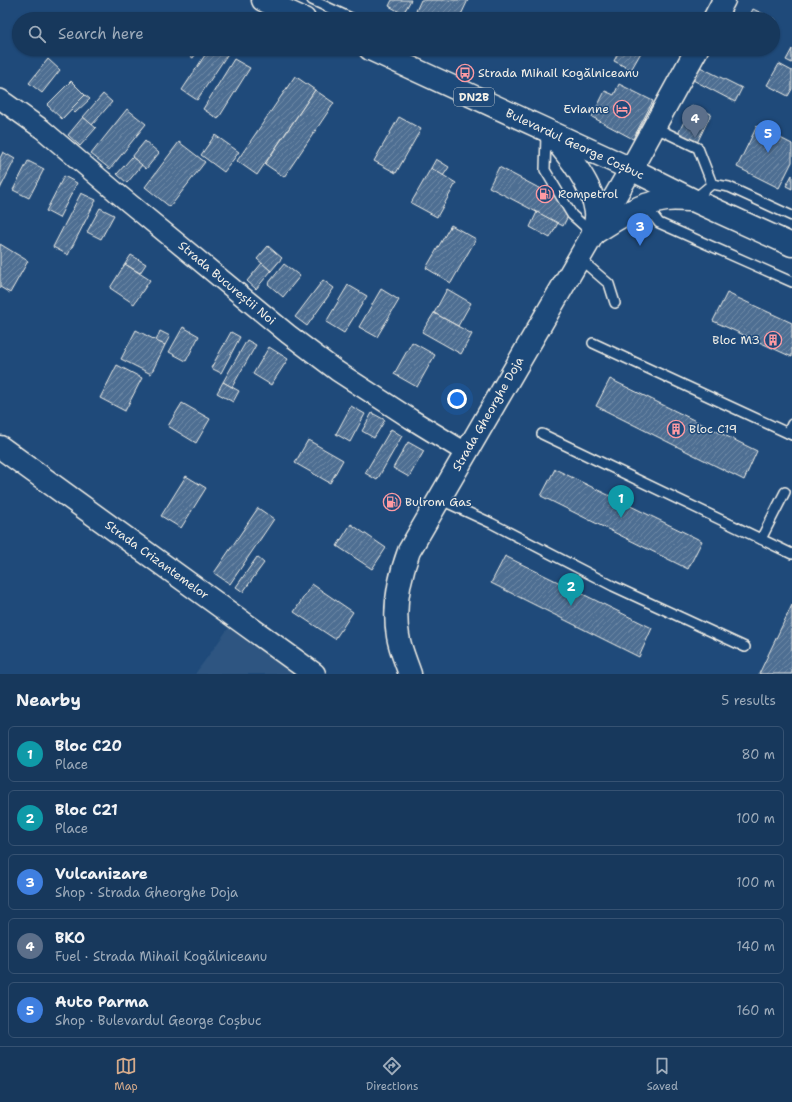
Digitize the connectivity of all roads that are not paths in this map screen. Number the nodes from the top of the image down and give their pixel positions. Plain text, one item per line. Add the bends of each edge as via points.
1 (263, 0) edge
2 (312, 0) edge
3 (724, 0) edge
4 (289, 12) edge
5 (338, 12) edge
6 (718, 12) edge
7 (398, 56) edge
8 (693, 56) edge
9 (0, 99) edge
10 (654, 127) junction
11 (546, 130) junction
12 (631, 168) junction
13 (712, 184) junction
14 (693, 200) junction
15 (645, 205) junction
16 (792, 216) edge
17 (593, 234) junction
18 (792, 245) edge
19 (579, 258) junction
20 (792, 282) edge
21 (615, 303) dead end
22 (594, 343) dead end
23 (792, 424) edge
24 (542, 434) dead end
25 (790, 434) edge
26 (0, 447) edge
27 (465, 452) junction
28 (784, 492) dead end
29 (439, 499) junction
30 (761, 539) junction
31 (792, 554) edge
32 (745, 647) dead end
33 (314, 674) edge
34 (410, 674) edge

1 - 4 main road
2 - 5 lane
3 - 6 main road
7 - 11 main road, Bulevardul George Coșbuc / DN2B
8 - 10 main road
9 - 27 street, Strada Bucureștii Noi via 42,129 288,334 337,371
10 - 12 main road
10 - 13 lane via 698,148
11 - 12 main road, Bulevardul George Coșbuc / DN2B
11 - 17 main road via 569,157 590,192 596,213
12 - 14 main road, Bulevardul George Coșbuc / DN2B
12 - 17 main road, Strada Gheorghe Doja
13 - 14 lane
13 - 16 lane via 729,187
14 - 15 main road via 666,200
14 - 18 main road, Bulevardul George Coșbuc / DN2B
15 - 17 main road via 625,213
15 - 20 lane via 659,223
17 - 19 main road, Strada Gheorghe Doja
19 - 21 lane via 609,284
19 - 27 main road, Strada Gheorghe Doja
22 - 25 lane
23 - 25 lane
24 - 30 lane
26 - 33 main road, Strada Crizantemelor
27 - 29 main road, Strada Gheorghe Doja
28 - 30 lane
29 - 32 lane via 614,586
29 - 34 main road, Strada Gheorghe Doja via 409,551 401,574 396,615 398,637
30 - 31 lane

